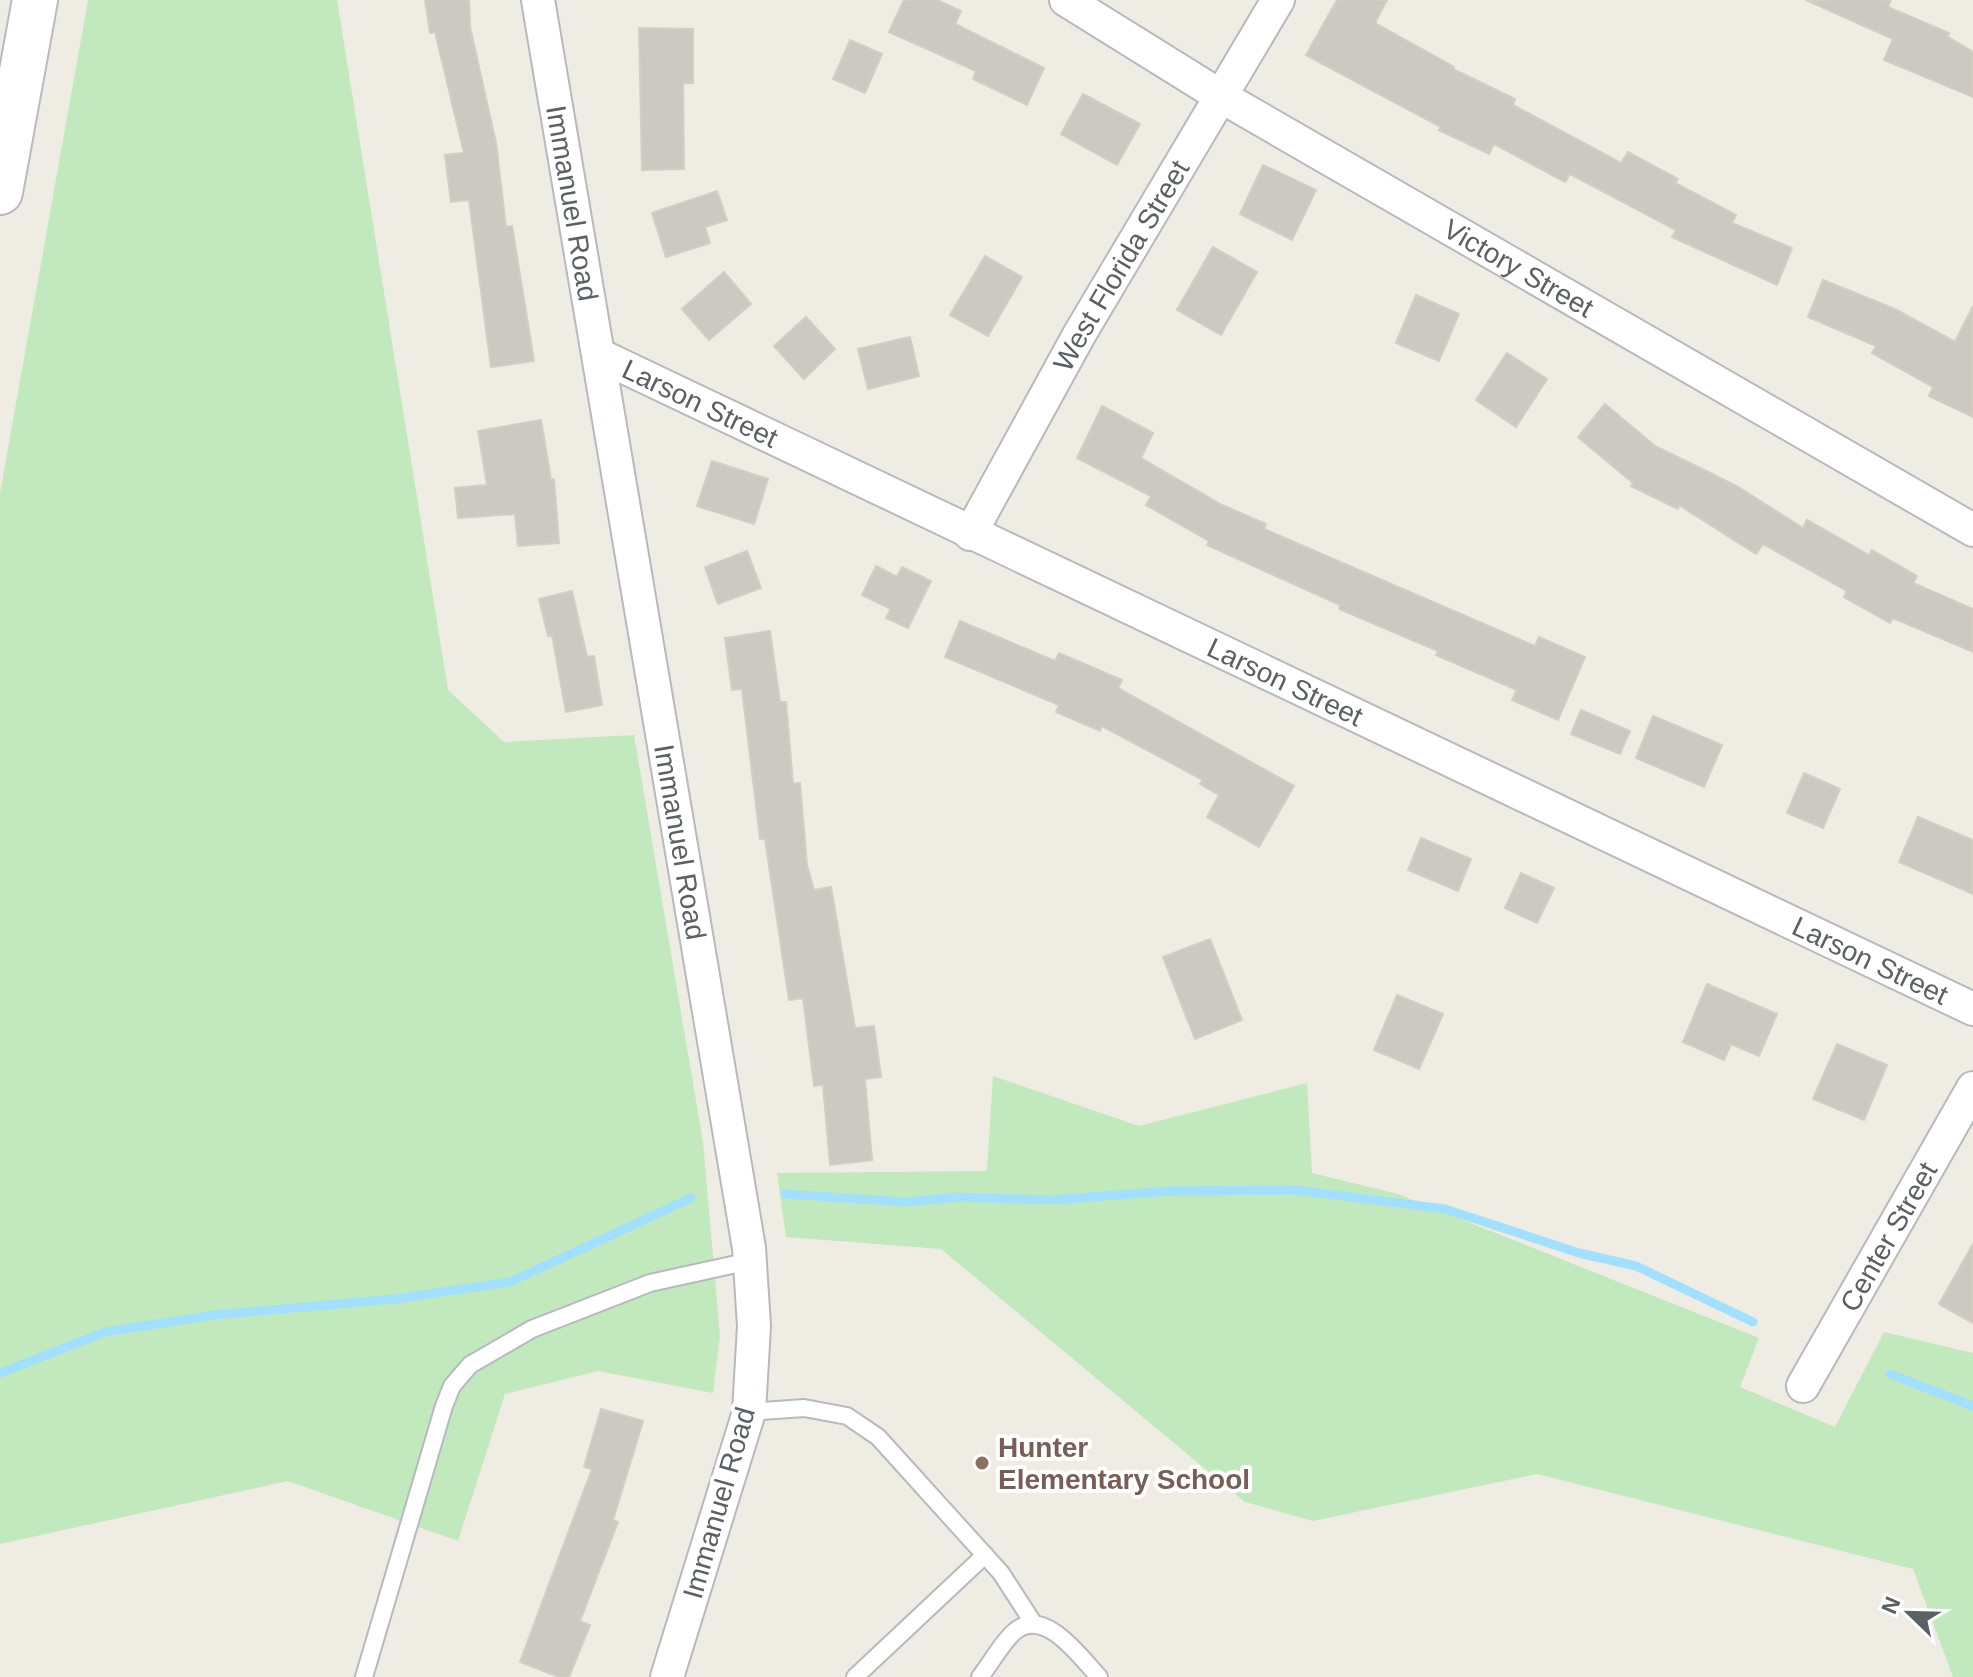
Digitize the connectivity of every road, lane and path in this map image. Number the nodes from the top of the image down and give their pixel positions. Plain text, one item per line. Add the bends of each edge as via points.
1 (35, 0) edge
2 (538, 0) edge
3 (1066, 0) edge
4 (1278, 0) edge
5 (1222, 97) junction
6 (0, 192) edge
7 (599, 355) junction
8 (1973, 530) edge
9 (970, 534) junction
10 (1973, 1009) edge
11 (1973, 1088) edge
12 (750, 1261) junction
13 (1803, 1386) dead end
14 (749, 1412) junction
15 (985, 1555) junction
16 (1034, 1624) junction
17 (364, 1677) edge
18 (667, 1677) edge
19 (855, 1677) edge
20 (980, 1677) edge
21 (1099, 1677) edge

1 - 6 main road
2 - 7 street, Immanuel Road
3 - 5 street, Victory Street
4 - 5 street, West Florida Street
5 - 8 street, Victory Street
5 - 9 street, West Florida Street via 1079,335
7 - 9 street, Larson Street
7 - 12 street, Immanuel Road
9 - 10 street, Larson Street
11 - 13 street, Center Street
12 - 14 street, Immanuel Road via 754,1326
12 - 17 lane via 650,1283 532,1329 470,1365 444,1406
14 - 15 lane via 804,1408 847,1416 878,1437
14 - 18 street, Immanuel Road
15 - 16 lane
15 - 19 lane
16 - 20 lane via 1016,1630
16 - 21 lane via 1055,1631

